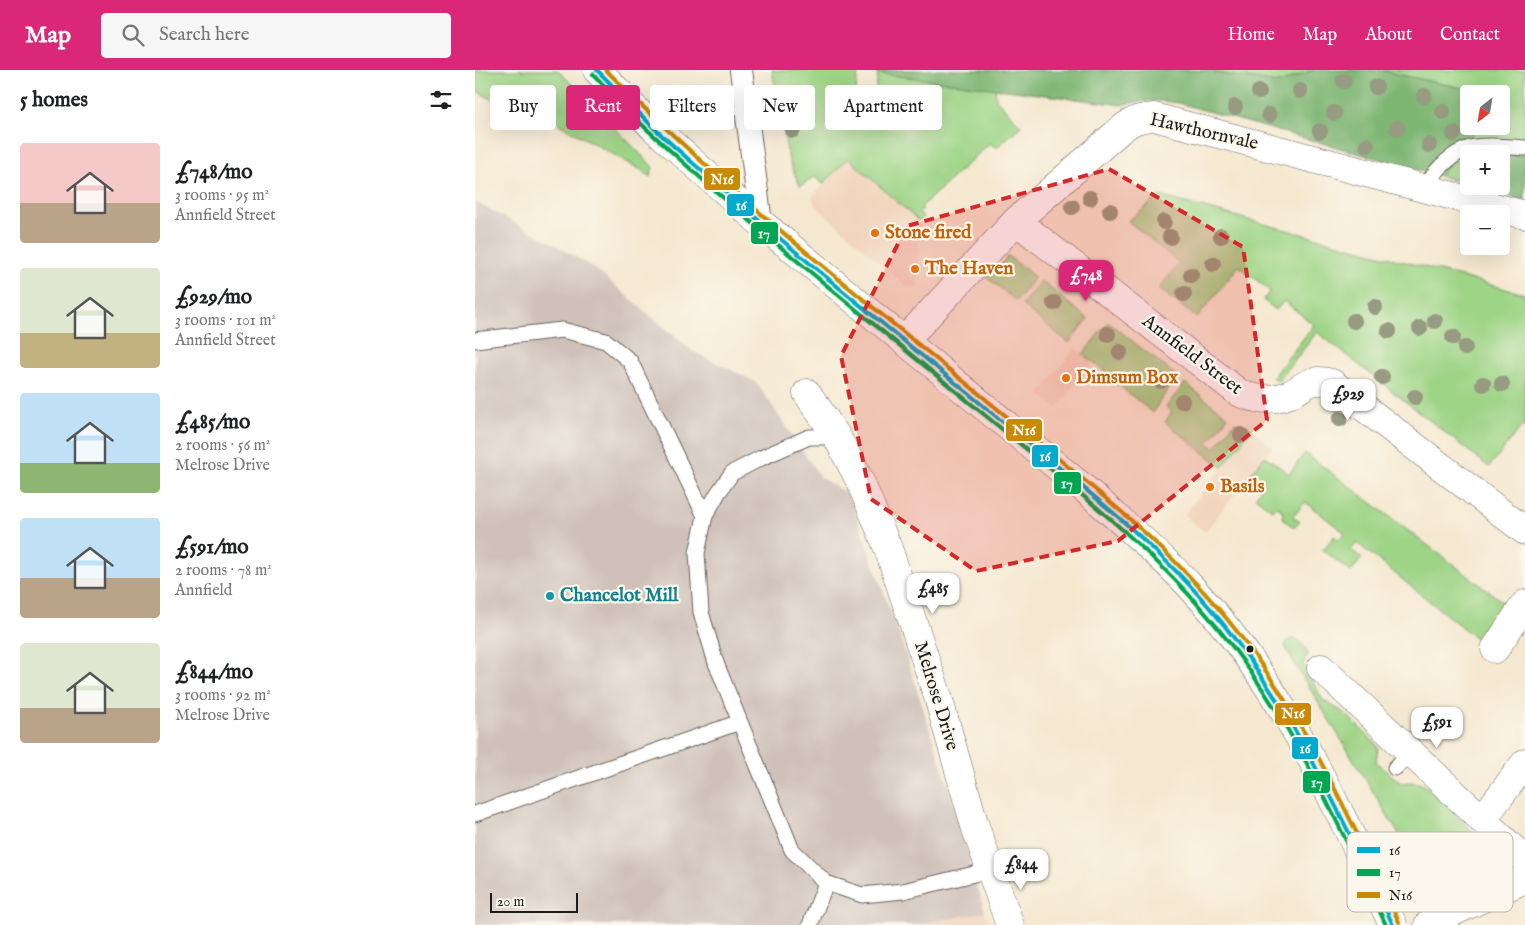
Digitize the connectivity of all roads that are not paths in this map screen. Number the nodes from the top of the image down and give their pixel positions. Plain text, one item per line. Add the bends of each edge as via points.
1 (597, 70) edge
2 (741, 70) edge
3 (1525, 148) edge
4 (1424, 188) junction
5 (1525, 215) edge
6 (1016, 221) junction
7 (761, 223) junction
8 (475, 340) edge
9 (904, 341) junction
10 (807, 393) dead end
11 (837, 437) junction
12 (705, 516) junction
13 (1525, 531) edge
14 (1525, 604) edge
15 (1495, 649) dead end
16 (1321, 668) dead end
17 (739, 722) junction
18 (1525, 763) edge
19 (475, 814) edge
20 (1482, 820) junction
21 (1348, 832) edge
22 (1495, 832) edge
23 (1513, 849) edge
24 (1525, 860) edge
25 (991, 870) junction
26 (1525, 879) edge
27 (826, 883) junction
28 (1513, 884) edge
29 (1387, 912) edge
30 (1453, 912) edge
31 (810, 925) edge
32 (1010, 925) edge
33 (1393, 925) edge
34 (1428, 925) edge

1 - 7 street via 653,127
2 - 7 street
3 - 4 lane via 1471,148 1436,170
4 - 5 street, Hawthornvale
4 - 6 street, Hawthornvale via 1154,117 1140,118 1130,122
6 - 9 street, Hawthornvale
6 - 13 street, Annfield Street via 1238,392 1258,399 1283,396 1317,380 1332,382
7 - 9 street
8 - 12 lane via 562,330 606,341 630,361
9 - 21 street via 1093,496 1191,587 1232,636 1295,728
10 - 11 street, Melrose Drive
11 - 12 lane via 809,437 733,473
11 - 25 street, Melrose Drive via 860,481 888,548
12 - 17 lane via 697,553 701,612
14 - 15 street
16 - 20 street via 1403,761
17 - 19 lane
17 - 27 lane via 791,850
18 - 20 street
20 - 22 street
23 - 24 street
25 - 27 lane via 903,891 862,895
25 - 32 street, Melrose Drive
26 - 28 street
27 - 31 lane
29 - 33 street
30 - 34 street

